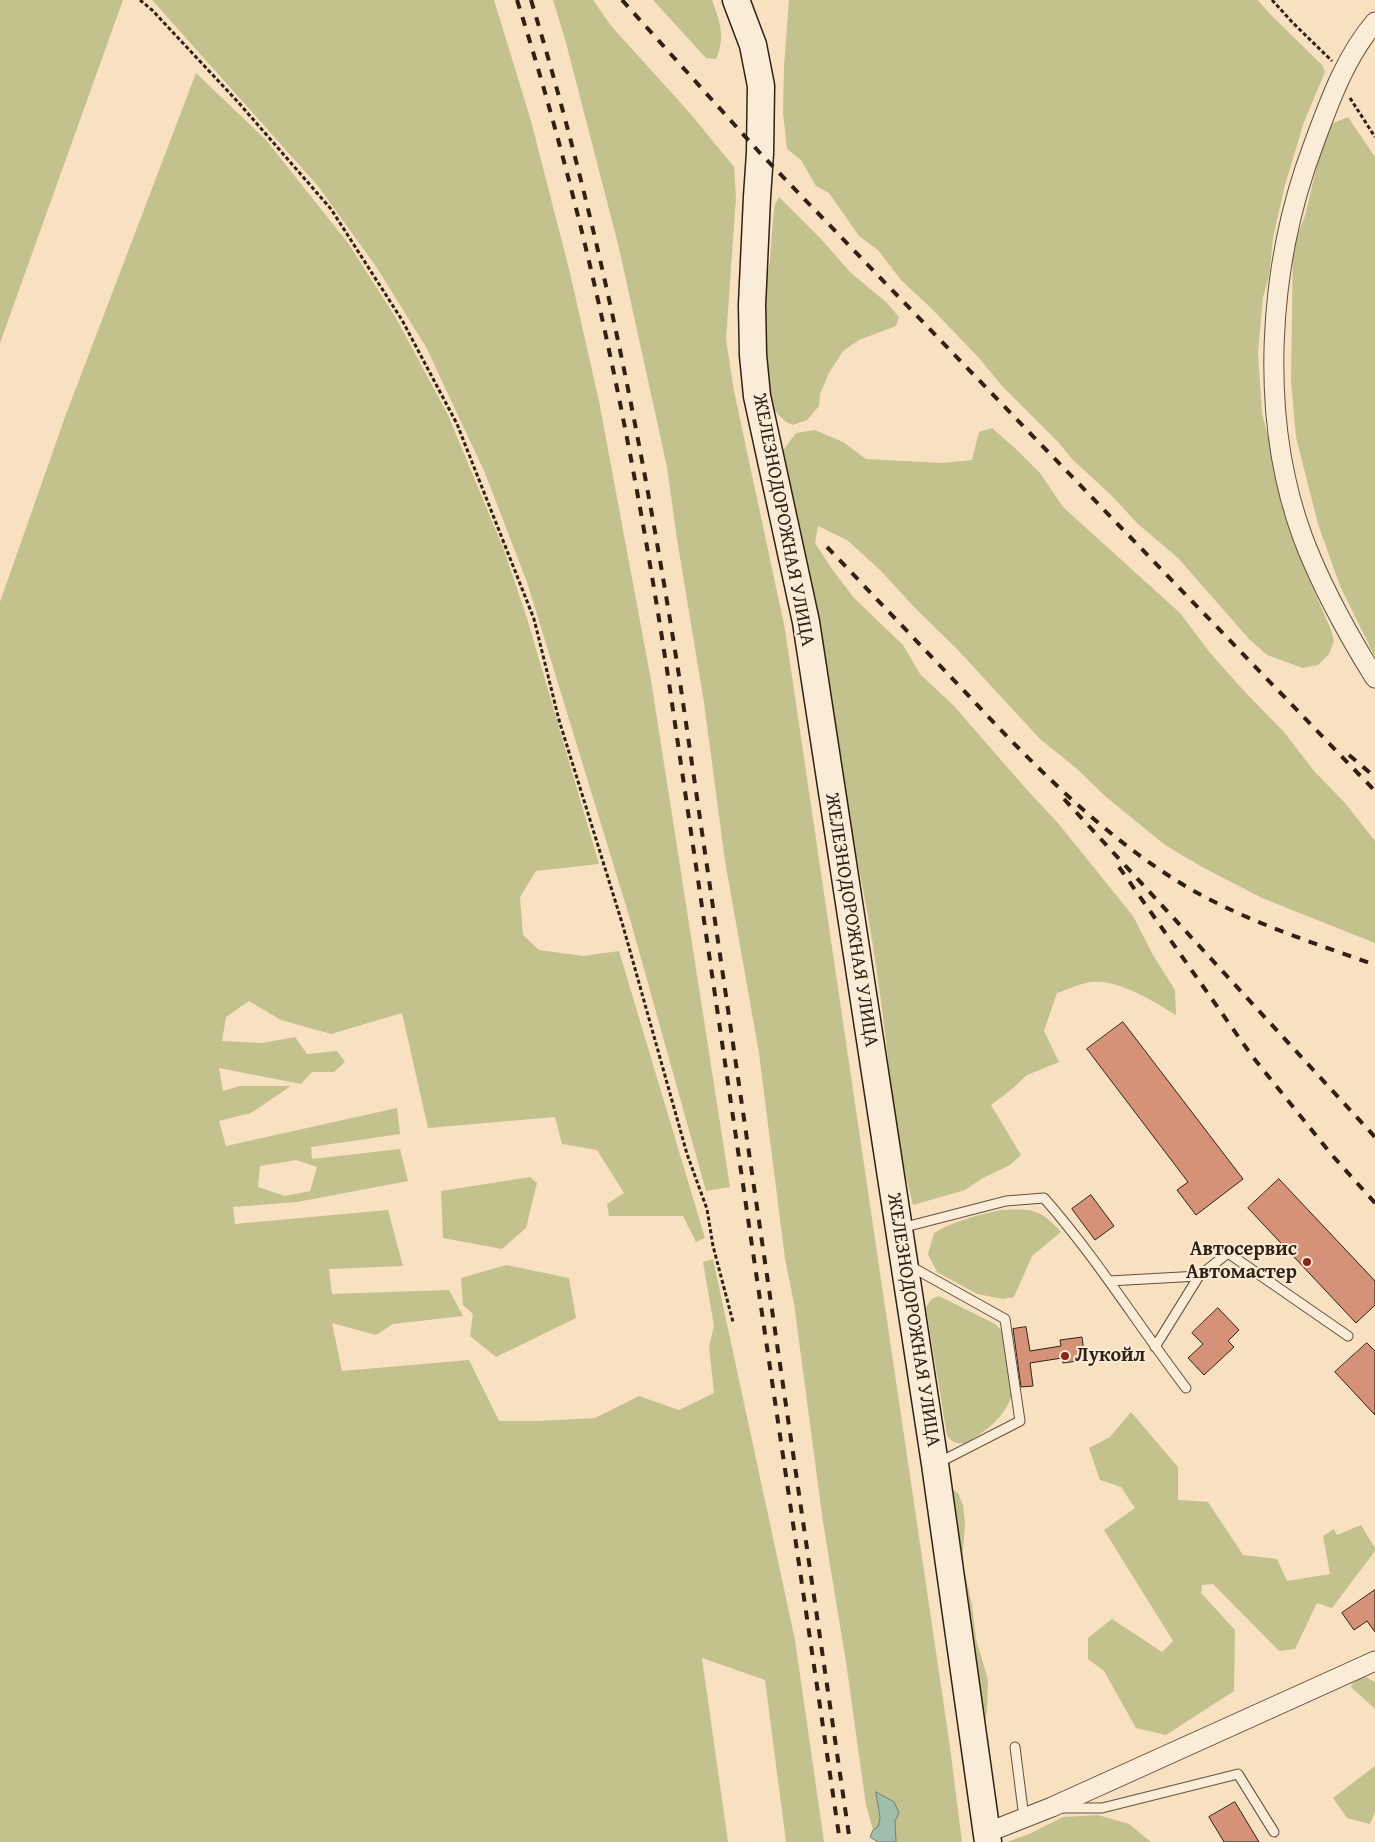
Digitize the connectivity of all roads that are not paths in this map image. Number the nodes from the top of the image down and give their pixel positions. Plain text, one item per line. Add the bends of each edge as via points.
1 (739, 2) edge
2 (1375, 22) edge
3 (1375, 678) edge
4 (898, 1228) junction
5 (904, 1263) junction
6 (1199, 1276) junction
7 (1109, 1280) junction
8 (1348, 1336) dead end
9 (1154, 1346) junction
10 (1186, 1388) dead end
11 (935, 1464) junction
12 (1375, 1661) edge
13 (1015, 1747) dead end
14 (1052, 1807) junction
15 (1024, 1818) junction
16 (1274, 1832) dead end
17 (987, 1837) edge

1 - 4 main road, ЖЕЛЕЗНОДОРОЖНАЯ УЛИЦА via 753,45 762,102 752,305 757,396 806,622
2 - 3 street via 1354,51 1340,80 1306,164 1293,210 1282,259 1274,347 1274,389 1281,452 1302,535 1333,608
4 - 5 main road, ЖЕЛЕЗНОДОРОЖНАЯ УЛИЦА
4 - 7 lane via 1006,1201 1044,1198
5 - 11 main road, ЖЕЛЕЗНОДОРОЖНАЯ УЛИЦА
5 - 11 lane via 1005,1319 1020,1421
6 - 7 lane
6 - 8 lane via 1228,1253
6 - 9 lane
7 - 9 lane
9 - 10 lane
11 - 17 main road, ЖЕЛЕЗНОДОРОЖНАЯ УЛИЦА
12 - 14 street
13 - 15 lane
14 - 15 street
14 - 16 lane via 1102,1808 1238,1774
15 - 17 street

